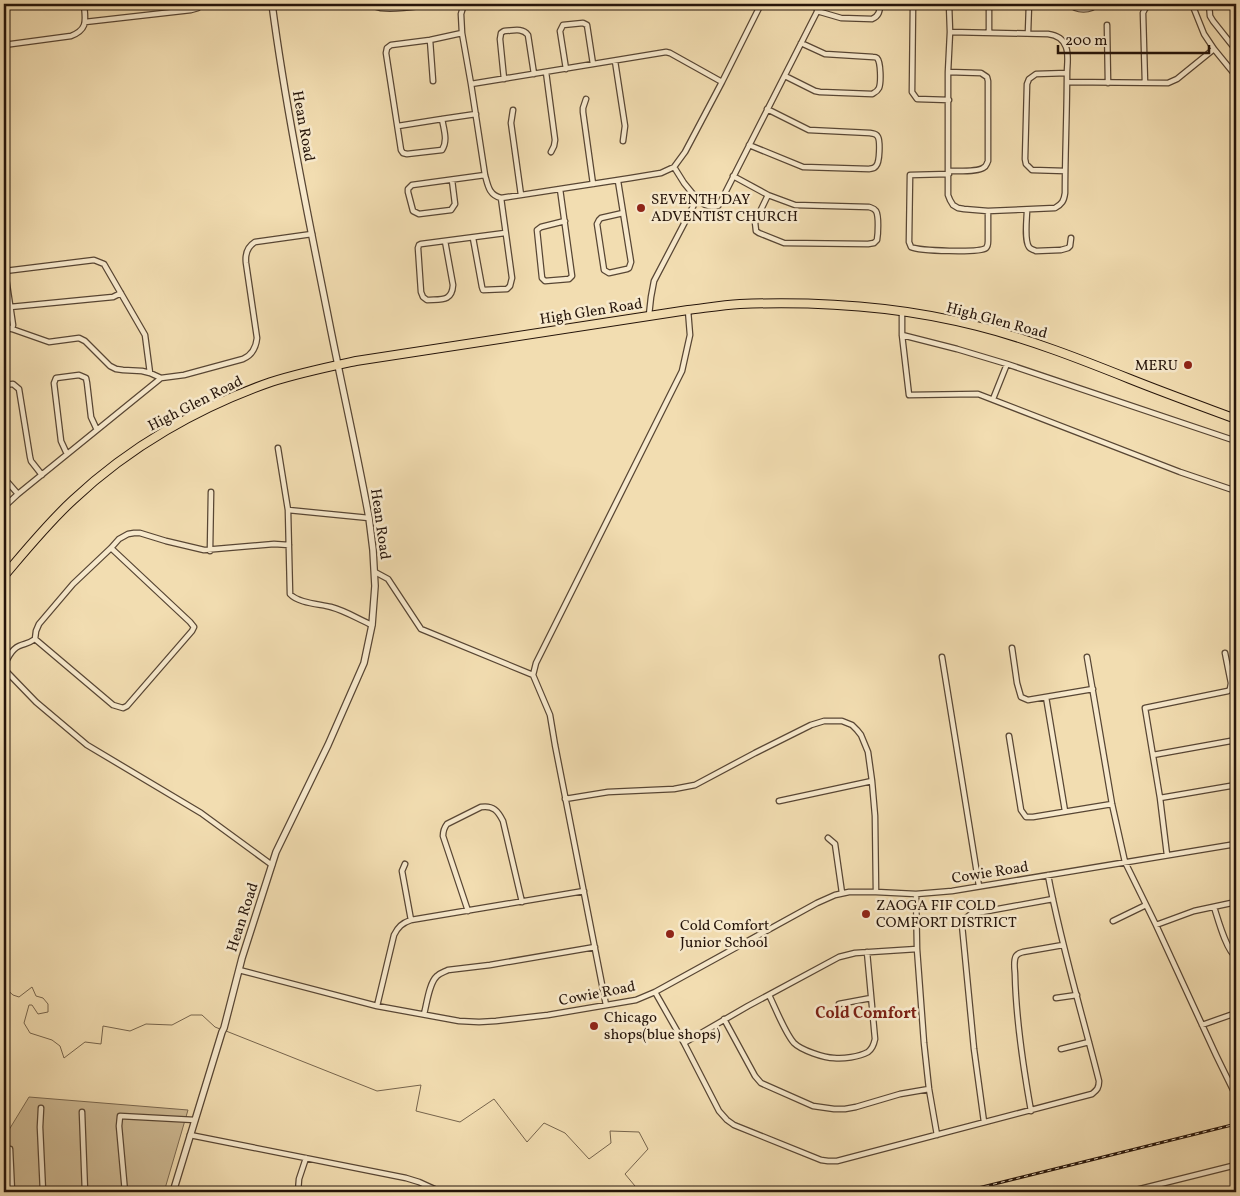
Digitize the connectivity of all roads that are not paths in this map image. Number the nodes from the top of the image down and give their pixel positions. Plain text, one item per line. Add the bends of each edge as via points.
1 (84, 4) edge
2 (199, 4) edge
3 (272, 4) edge
4 (370, 4) edge
5 (425, 4) edge
6 (464, 4) edge
7 (761, 4) edge
8 (821, 4) edge
9 (880, 4) edge
10 (912, 4) edge
11 (949, 4) edge
12 (989, 4) edge
13 (1028, 4) edge
14 (1070, 4) edge
15 (1097, 4) edge
16 (1154, 4) edge
17 (1192, 4) edge
18 (1209, 4) edge
19 (395, 6) edge
20 (817, 11) junction
21 (85, 22) junction
22 (1107, 25) dead end
23 (950, 32) junction
24 (462, 33) junction
25 (989, 33) junction
26 (1028, 33) junction
27 (430, 40) junction
28 (801, 43) junction
29 (4, 45) edge
30 (1214, 49) junction
31 (1236, 50) edge
32 (615, 61) junction
33 (593, 64) junction
34 (566, 69) junction
35 (546, 72) junction
36 (948, 72) junction
37 (1067, 73) junction
38 (534, 74) junction
39 (785, 76) junction
40 (1236, 76) edge
41 (504, 79) junction
42 (434, 81) dead end
43 (722, 82) junction
44 (1067, 82) junction
45 (1108, 83) junction
46 (471, 84) junction
47 (1144, 84) junction
48 (586, 100) dead end
49 (949, 100) junction
50 (767, 109) junction
51 (513, 110) dead end
52 (476, 114) junction
53 (442, 119) junction
54 (398, 126) junction
55 (623, 141) dead end
56 (749, 145) junction
57 (551, 152) dead end
58 (674, 167) junction
59 (1065, 171) junction
60 (949, 172) junction
61 (485, 175) junction
62 (733, 176) junction
63 (452, 180) junction
64 (618, 181) junction
65 (594, 184) junction
66 (560, 189) junction
67 (521, 195) junction
68 (768, 195) junction
69 (502, 198) junction
70 (697, 199) junction
71 (1027, 210) junction
72 (988, 211) junction
73 (623, 213) junction
74 (565, 221) junction
75 (506, 233) junction
76 (312, 234) junction
77 (473, 238) junction
78 (1071, 238) dead end
79 (445, 241) junction
80 (121, 293) junction
81 (10, 307) junction
82 (688, 310) junction
83 (902, 311) junction
84 (650, 315) junction
85 (4, 328) edge
86 (12, 329) junction
87 (902, 335) junction
88 (1007, 364) junction
89 (338, 365) junction
90 (150, 373) junction
91 (161, 378) junction
92 (4, 384) edge
93 (993, 399) junction
94 (1236, 419) edge
95 (97, 430) junction
96 (1236, 441) edge
97 (278, 448) dead end
98 (67, 454) junction
99 (42, 475) junction
100 (4, 478) edge
101 (1236, 491) edge
102 (211, 492) dead end
103 (18, 494) junction
104 (4, 507) edge
105 (288, 510) junction
106 (369, 518) junction
107 (289, 545) junction
108 (111, 548) junction
109 (210, 550) junction
110 (375, 572) junction
111 (4, 576) edge
112 (372, 624) junction
113 (35, 639) junction
114 (1012, 648) dead end
115 (1225, 653) dead end
116 (942, 657) dead end
117 (1088, 657) dead end
118 (4, 667) edge
119 (533, 675) junction
120 (1093, 689) junction
121 (1046, 697) junction
122 (1009, 736) dead end
123 (1236, 740) edge
124 (1153, 754) junction
125 (872, 781) junction
126 (1236, 785) edge
127 (566, 798) junction
128 (1160, 798) junction
129 (779, 802) dead end
130 (1112, 804) junction
131 (1064, 812) junction
132 (828, 838) dead end
133 (1236, 844) edge
134 (1167, 855) junction
135 (1125, 862) junction
136 (405, 864) dead end
137 (272, 865) junction
138 (1048, 875) junction
139 (980, 886) junction
140 (584, 891) junction
141 (876, 892) junction
142 (842, 893) junction
143 (916, 894) junction
144 (1052, 899) junction
145 (522, 902) junction
146 (1236, 902) edge
147 (1146, 905) junction
148 (1214, 907) junction
149 (468, 911) junction
150 (411, 920) junction
151 (1113, 921) dead end
152 (1156, 925) junction
153 (1063, 945) junction
154 (595, 946) junction
155 (917, 949) junction
156 (867, 952) junction
157 (1236, 957) edge
158 (239, 970) junction
159 (655, 992) junction
160 (769, 995) junction
161 (1077, 995) junction
162 (871, 998) junction
163 (1056, 998) dead end
164 (840, 1004) dead end
165 (606, 1005) junction
166 (377, 1006) junction
167 (1236, 1013) edge
168 (424, 1014) junction
169 (724, 1020) junction
170 (1202, 1025) junction
171 (1089, 1042) junction
172 (684, 1043) junction
173 (1061, 1049) dead end
174 (929, 1089) junction
175 (1236, 1096) edge
176 (41, 1108) dead end
177 (1030, 1111) junction
178 (82, 1112) dead end
179 (195, 1120) junction
180 (984, 1122) junction
181 (190, 1135) junction
182 (937, 1135) junction
183 (10, 1149) dead end
184 (306, 1158) junction
185 (1236, 1165) edge
186 (1150, 1190) edge
187 (12, 1192) edge
188 (43, 1192) edge
189 (85, 1192) edge
190 (125, 1192) edge
191 (173, 1192) edge
192 (298, 1192) edge
193 (441, 1192) edge
194 (1128, 1192) edge

1 - 21 street
2 - 21 street via 198,8 190,10
3 - 76 street, Hean Road
4 - 19 street via 378,8
5 - 19 street via 418,7
6 - 24 street
7 - 43 street
8 - 20 street
9 - 20 street via 879,14 872,19 840,18
10 - 49 street via 912,92 917,99
11 - 23 street
12 - 25 street
13 - 26 street
14 - 15 street via 1075,8 1089,8
16 - 47 street via 1148,5 1143,13
17 - 30 street
18 - 31 street via 1210,16
20 - 28 street
21 - 29 street via 81,31 71,36
22 - 45 street
23 - 25 street
23 - 36 street
24 - 27 street
24 - 46 street
25 - 26 street
26 - 37 street via 1056,35 1062,41 1066,47
27 - 42 street
27 - 54 street via 392,45 386,50
28 - 39 street
28 - 39 street via 825,54 873,56 879,62 879,89 872,94 820,92
30 - 40 street
30 - 47 street via 1173,82
32 - 33 street
32 - 43 street via 666,52
32 - 55 street via 625,126
33 - 34 street
33 - 34 street via 587,25 563,26 560,31
34 - 35 street
35 - 38 street
35 - 57 street via 555,140
36 - 49 street
36 - 60 street via 981,73 988,81 986,166 977,170
37 - 44 street
37 - 59 street via 1036,74 1029,79 1025,159 1032,170
38 - 41 street
38 - 41 street via 527,32 504,31 500,39
39 - 50 street
41 - 46 street
43 - 58 street
44 - 45 street
44 - 59 street
45 - 47 street
46 - 52 street
48 - 65 street via 583,112
49 - 60 street
50 - 56 street
50 - 56 street via 810,130 874,134 879,142 877,166 869,169 809,168
51 - 67 street via 511,123
52 - 53 street
52 - 61 street
53 - 54 street
53 - 54 street via 446,140 444,148 439,151 403,152
56 - 62 street
58 - 64 street via 661,173
58 - 70 street
59 - 71 street via 1064,200 1060,205
60 - 72 street via 948,195 953,204 958,208
60 - 72 street via 910,175 911,247 939,251 984,249 988,241
61 - 63 street
61 - 69 street via 491,193
62 - 68 street
62 - 70 street via 718,206 709,206
63 - 63 street via 412,185 408,192 413,211 418,214 451,210 455,204
64 - 65 street
64 - 73 street
65 - 66 street
66 - 67 street
66 - 74 street
67 - 69 street
68 - 68 street via 795,205 873,208 878,217 877,240 868,244 790,244 759,233 755,222
69 - 75 street
70 - 84 street via 654,282
71 - 72 street
71 - 78 street via 1027,243 1032,250 1065,250 1070,246
73 - 73 street via 631,262 627,270 609,273 604,270 597,224 601,218
74 - 74 street via 572,276 545,282 537,230
75 - 77 street
75 - 77 street via 512,278 507,288 484,290
76 - 89 street, Hean Road
76 - 91 street via 255,242 248,248 246,259 257,338 248,356 184,375
77 - 79 street
79 - 79 street via 418,246 421,292 427,300 448,298 453,292
80 - 81 street
80 - 81 street via 104,264 94,260 5,271
80 - 90 street via 145,335
81 - 86 street
82 - 83 main road, High Glen Road via 739,304 797,303
82 - 84 main road, High Glen Road
82 - 119 street via 690,335 682,371 536,663
83 - 87 street
83 - 94 main road, High Glen Road via 954,320 1029,341
84 - 89 main road, High Glen Road
85 - 86 street
86 - 90 street via 49,342 79,338 110,366
87 - 88 street
87 - 93 street via 909,395 978,394
88 - 93 street
88 - 96 street
89 - 106 street, Hean Road
89 - 111 main road, High Glen Road via 271,382 162,433 109,469 72,500
90 - 91 street
91 - 95 street
92 - 99 street via 13,384 18,389 31,461
93 - 101 street
95 - 98 street
95 - 98 street via 86,378 79,375 56,378 61,441
97 - 105 street
98 - 99 street
99 - 103 street
100 - 103 street
102 - 109 street
103 - 104 street
105 - 106 street
105 - 107 street
106 - 110 street, Hean Road
107 - 109 street
107 - 112 street via 290,594 294,599 331,607
108 - 109 street via 128,534 140,533
108 - 113 street via 73,584 39,624
108 - 113 street via 190,622 194,627 192,631 123,708
110 - 112 street, Hean Road
110 - 119 street via 388,578 421,629
112 - 137 street, Hean Road via 357,679
113 - 118 street via 18,646
114 - 121 street via 1021,697 1028,700
115 - 124 street via 1231,683 1228,691 1145,708
116 - 139 street
117 - 120 street
118 - 137 street via 36,702 87,745 201,813
119 - 127 street via 550,715
120 - 121 street
120 - 130 street
121 - 131 street
122 - 131 street via 1021,810 1026,817
123 - 124 street
124 - 128 street
125 - 127 street via 868,752 861,735 852,725 842,721 824,721 695,785
125 - 129 street
125 - 141 street via 876,816
126 - 128 street
127 - 140 street
128 - 134 street
130 - 131 street
130 - 135 street
132 - 142 street via 835,844
133 - 134 street, Cowie Road
134 - 135 street, Cowie Road
135 - 138 street, Cowie Road
135 - 147 street
136 - 150 street via 402,871
137 - 158 street, Hean Road
138 - 139 street, Cowie Road
138 - 144 street
139 - 143 street, Cowie Road
140 - 145 street
140 - 154 street
141 - 142 street, Cowie Road
141 - 143 street, Cowie Road
142 - 159 street, Cowie Road via 817,903
143 - 155 street
144 - 153 street
144 - 180 street via 976,913 963,920
145 - 149 street
145 - 149 street via 503,821 498,811 487,806 447,824 443,832
146 - 148 street
147 - 151 street
147 - 152 street
148 - 152 street via 1182,914
148 - 157 street via 1230,951
149 - 150 street
150 - 166 street via 402,923 394,935
152 - 170 street
153 - 161 street
153 - 177 street via 1023,952 1015,959 1016,995
154 - 165 street
154 - 168 street via 448,970 436,976 431,984
155 - 156 street
155 - 174 street
156 - 160 street via 839,957
156 - 162 street
158 - 166 street, Cowie Road
158 - 179 street, Hean Road
159 - 165 street, Cowie Road via 636,1000
159 - 172 street
160 - 162 street via 794,1042 832,1058 869,1052 874,1045
160 - 169 street
161 - 163 street
161 - 171 street
162 - 164 street
165 - 168 street, Cowie Road via 478,1022
166 - 168 street, Cowie Road
167 - 170 street
169 - 172 street
169 - 174 street via 761,1082 813,1106 845,1109
170 - 175 street
171 - 173 street
171 - 177 street via 1099,1081 1097,1091
172 - 182 street via 726,1120 821,1160 837,1160
174 - 182 street
176 - 188 street
177 - 180 street
178 - 189 street
179 - 181 street, Hean Road
179 - 190 street via 120,1116
180 - 182 street
181 - 184 street
181 - 191 street, Hean Road
183 - 187 street
184 - 192 street
184 - 193 street via 406,1178
185 - 186 street
186 - 194 street

